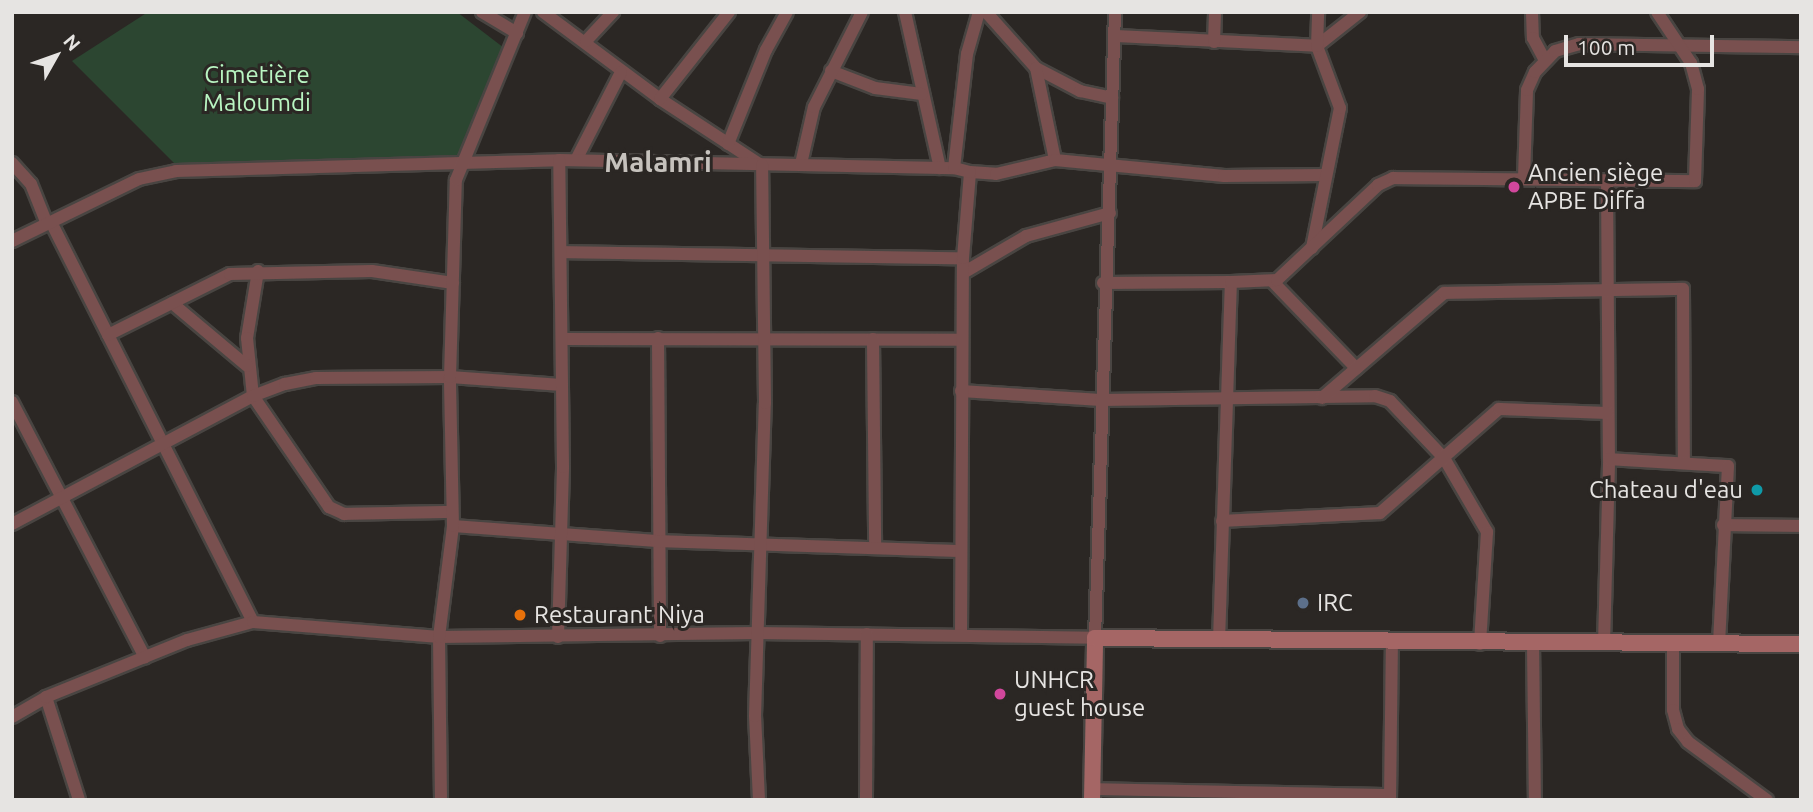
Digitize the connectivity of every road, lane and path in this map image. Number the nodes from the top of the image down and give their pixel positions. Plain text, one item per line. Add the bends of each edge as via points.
1 (482, 12) edge
2 (525, 12) edge
3 (543, 12) edge
4 (613, 12) edge
5 (729, 12) edge
6 (788, 12) edge
7 (862, 12) edge
8 (905, 12) edge
9 (979, 12) edge
10 (986, 12) edge
11 (1115, 12) edge
12 (1215, 12) edge
13 (1318, 12) edge
14 (1360, 12) edge
15 (1532, 12) edge
16 (1657, 12) edge
17 (495, 16) edge
18 (517, 33) junction
19 (1116, 36) junction
20 (586, 41) junction
21 (1214, 42) junction
22 (1680, 45) junction
23 (1317, 46) junction
24 (1801, 47) edge
25 (1544, 59) junction
26 (1036, 68) junction
27 (831, 71) junction
28 (621, 72) junction
29 (922, 94) junction
30 (1112, 98) junction
31 (660, 99) junction
32 (728, 144) junction
33 (559, 160) junction
34 (576, 160) junction
35 (1055, 160) junction
36 (12, 163) edge
37 (801, 164) junction
38 (1112, 164) junction
39 (761, 165) junction
40 (460, 166) junction
41 (940, 168) junction
42 (954, 169) junction
43 (970, 172) junction
44 (1325, 175) junction
45 (1524, 177) junction
46 (1607, 182) junction
47 (1110, 213) junction
48 (49, 223) junction
49 (12, 241) edge
50 (1312, 248) junction
51 (561, 252) junction
52 (763, 258) junction
53 (963, 258) junction
54 (258, 271) junction
55 (962, 273) junction
56 (1231, 282) junction
57 (1273, 282) junction
58 (453, 283) junction
59 (1103, 283) junction
60 (1607, 288) junction
61 (172, 303) junction
62 (108, 335) junction
63 (658, 338) junction
64 (764, 338) junction
65 (563, 339) junction
66 (873, 339) junction
67 (962, 340) junction
68 (247, 366) junction
69 (1356, 368) junction
70 (450, 377) junction
71 (562, 385) junction
72 (961, 391) junction
73 (253, 396) junction
74 (1322, 398) junction
75 (1101, 400) junction
76 (12, 402) edge
77 (1224, 402) junction
78 (1608, 413) junction
79 (165, 443) junction
80 (1444, 458) junction
81 (1609, 459) junction
82 (1684, 462) junction
83 (64, 496) junction
84 (452, 512) junction
85 (1222, 521) junction
86 (12, 524) edge
87 (1723, 525) junction
88 (453, 526) junction
89 (1801, 526) edge
90 (563, 533) junction
91 (656, 541) junction
92 (762, 541) junction
93 (875, 547) junction
94 (960, 551) junction
95 (253, 622) junction
96 (757, 633) junction
97 (867, 634) junction
98 (961, 635) junction
99 (660, 636) junction
100 (439, 637) junction
101 (558, 637) junction
102 (1095, 638) junction
103 (1219, 641) junction
104 (1719, 641) junction
105 (1392, 642) junction
106 (1533, 643) junction
107 (1604, 643) junction
108 (1673, 643) junction
109 (1801, 643) edge
110 (1480, 644) junction
111 (145, 657) junction
112 (46, 697) junction
113 (12, 717) edge
114 (1092, 794) edge
115 (1247, 796) edge
116 (1390, 798) edge
117 (79, 800) edge
118 (441, 800) edge
119 (759, 800) edge
120 (866, 800) edge
121 (1535, 800) edge
122 (1767, 800) edge

1 - 17 street
2 - 18 street
3 - 20 street
4 - 20 street
5 - 31 street
6 - 32 street via 766,50
7 - 27 street
8 - 29 street
9 - 42 street via 967,54
10 - 26 street
11 - 19 street
12 - 21 street
13 - 23 street
14 - 23 street
15 - 25 street via 1534,38
16 - 22 street
17 - 18 street
18 - 40 street
19 - 21 street
19 - 30 street
20 - 28 street
21 - 23 street
22 - 24 street
22 - 25 street via 1579,44
22 - 46 street via 1698,89 1695,181
23 - 44 street via 1340,108
25 - 45 street via 1527,89
26 - 30 street via 1080,91
26 - 35 street
27 - 29 street via 875,88
27 - 37 street via 814,107
28 - 31 street
28 - 34 street
29 - 41 street via 930,110
30 - 38 street
31 - 32 street
32 - 39 street
33 - 34 street
33 - 40 street
33 - 51 street
34 - 39 street
35 - 38 street
35 - 43 street via 996,174
36 - 48 street via 31,184
37 - 39 street
37 - 41 street
38 - 44 street via 1224,176
38 - 47 street
39 - 52 street
40 - 48 street via 176,171 139,179
40 - 58 street
41 - 42 street
42 - 43 street
43 - 53 street
44 - 50 street
45 - 46 street
45 - 50 street via 1385,180
46 - 60 street
47 - 55 street via 1026,236
47 - 59 street
48 - 49 street
48 - 62 street
50 - 57 street
51 - 52 street
51 - 65 street
52 - 53 street
52 - 64 street
53 - 55 street
54 - 58 street via 372,271
54 - 61 street via 230,274
54 - 68 street
55 - 67 street
56 - 57 street
56 - 59 street
56 - 77 street
57 - 69 street
58 - 70 street
59 - 75 street
60 - 69 street via 1444,293
60 - 78 street
60 - 82 street via 1683,289
61 - 62 street
61 - 68 street
62 - 79 street
63 - 64 street
63 - 65 street
63 - 91 street
64 - 66 street
64 - 92 street
65 - 71 street
66 - 67 street
66 - 93 street
67 - 72 street
68 - 73 street
69 - 74 street
70 - 71 street
70 - 73 street via 316,378
70 - 84 street
71 - 90 street
72 - 75 street
72 - 94 street
73 - 79 street
73 - 84 street via 333,511
74 - 77 street
74 - 80 street via 1376,396 1390,401
75 - 77 street
75 - 102 street
76 - 83 street
77 - 85 street
78 - 80 street via 1508,406 1491,414
78 - 81 street
79 - 83 street
79 - 95 street
80 - 85 street via 1380,513
80 - 110 street via 1478,513 1489,541
81 - 82 street
81 - 107 street
82 - 87 street via 1728,466
83 - 86 street
83 - 111 street
84 - 88 street
85 - 103 street
87 - 89 street
87 - 104 street
88 - 90 street
88 - 100 street
90 - 91 street
90 - 101 street
91 - 92 street
91 - 99 street
92 - 93 street
92 - 96 street
93 - 94 street
94 - 98 street
95 - 100 street
95 - 111 street
96 - 97 street
96 - 99 street
96 - 119 street
97 - 98 street
97 - 120 street
98 - 102 street
99 - 101 street
100 - 101 street
100 - 118 street
102 - 103 street
102 - 114 street
103 - 105 street
104 - 108 street
104 - 109 street
105 - 110 street
105 - 116 street
106 - 107 street
106 - 110 street
106 - 121 street
107 - 108 street
108 - 122 street via 1673,710 1678,729 1688,742
111 - 112 street
112 - 113 street
112 - 117 street
114 - 115 street
115 - 116 street

